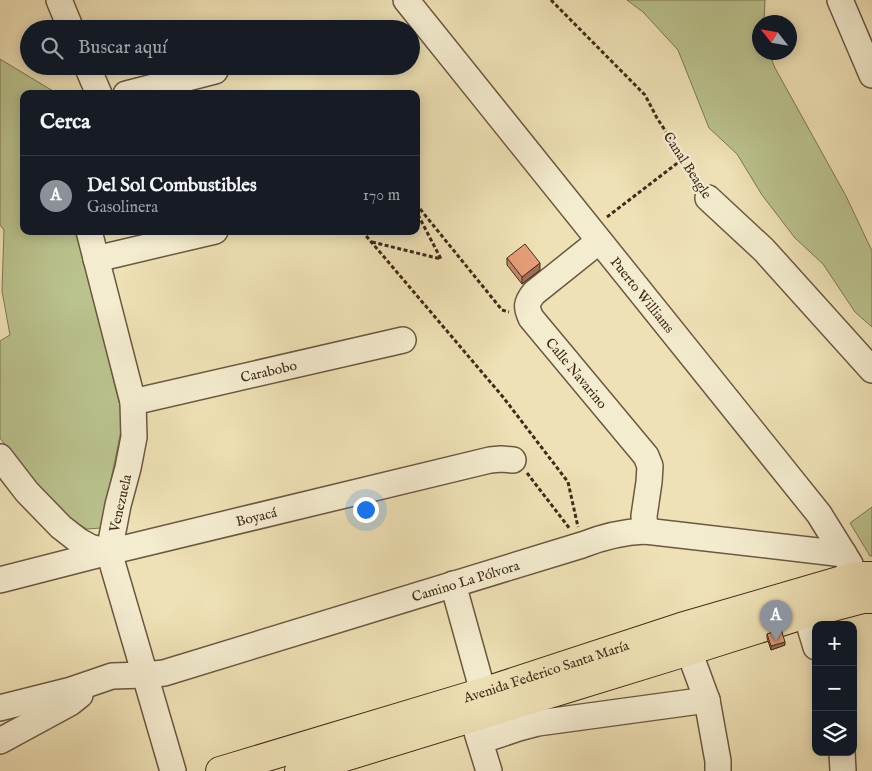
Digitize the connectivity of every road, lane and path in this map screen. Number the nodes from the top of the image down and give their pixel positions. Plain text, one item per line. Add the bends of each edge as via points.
1 (59, 0) edge
2 (406, 0) edge
3 (551, 0) edge
4 (840, 0) edge
5 (67, 20) edge
6 (872, 74) edge
7 (91, 75) edge
8 (200, 75) edge
9 (96, 90) edge
10 (141, 90) edge
11 (684, 158) junction
12 (708, 198) joint
13 (420, 209) edge
14 (420, 219) edge
15 (90, 235) edge
16 (198, 235) edge
17 (365, 235) edge
18 (595, 235) junction
19 (371, 242) junction
20 (96, 259) junction
21 (532, 318) junction
22 (403, 340) dead end
23 (872, 370) edge
24 (133, 402) junction
25 (0, 458) edge
26 (513, 460) joint
27 (645, 531) junction
28 (582, 545) junction
29 (109, 552) junction
30 (0, 580) edge
31 (861, 581) edge
32 (453, 584) junction
33 (806, 614) junction
34 (812, 634) edge
35 (689, 651) junction
36 (145, 675) junction
37 (92, 682) junction
38 (707, 700) junction
39 (0, 708) edge
40 (475, 712) junction
41 (0, 741) edge
42 (842, 756) edge
43 (173, 771) edge
44 (220, 771) edge
45 (299, 771) edge
46 (489, 771) edge
47 (718, 771) edge
48 (843, 771) edge

1 - 5 street
2 - 18 street, Puerto Williams
3 - 11 path, Canal Beagle via 645,95
4 - 6 street
7 - 9 street
8 - 10 street
11 - 12 path, Canal Beagle
11 - 18 path
12 - 23 street, Canal Beagle via 764,250
13 - 21 path via 502,310
14 - 19 path via 441,259
15 - 20 street, Venezuela
16 - 20 street
17 - 19 path
18 - 21 street via 529,299 528,311
18 - 31 street, Puerto Williams via 819,514
19 - 28 path via 503,397 568,482
20 - 24 street, Venezuela
21 - 27 street, Calle Navarino via 646,456 650,466
22 - 24 street, Carabobo
24 - 29 street, Venezuela via 134,437
25 - 29 street via 26,492 61,527 84,544
26 - 28 path via 523,468
26 - 29 street, Boyacá via 490,460
27 - 28 street, Camino La Pólvora via 598,538
27 - 31 street, Camino La Pólvora
28 - 32 street, Camino La Pólvora
29 - 30 street, Boyacá
29 - 36 street, Venezuela
31 - 33 main road, Avenida Federico Santa María
31 - 40 main road, Avenida Federico Santa María via 681,626
32 - 36 street, Camino La Pólvora via 164,673
32 - 40 street
33 - 34 street
33 - 35 main road, Avenida Federico Santa María
35 - 38 street
35 - 40 main road, Avenida Federico Santa María
36 - 37 street, Camino La Pólvora via 112,676
36 - 43 street, Venezuela
37 - 39 street, Camino La Pólvora
37 - 41 street via 70,703
38 - 40 street via 519,728
38 - 47 street
40 - 44 main road, Avenida Federico Santa María
40 - 45 main road, Avenida Federico Santa María
40 - 46 street
42 - 48 street

